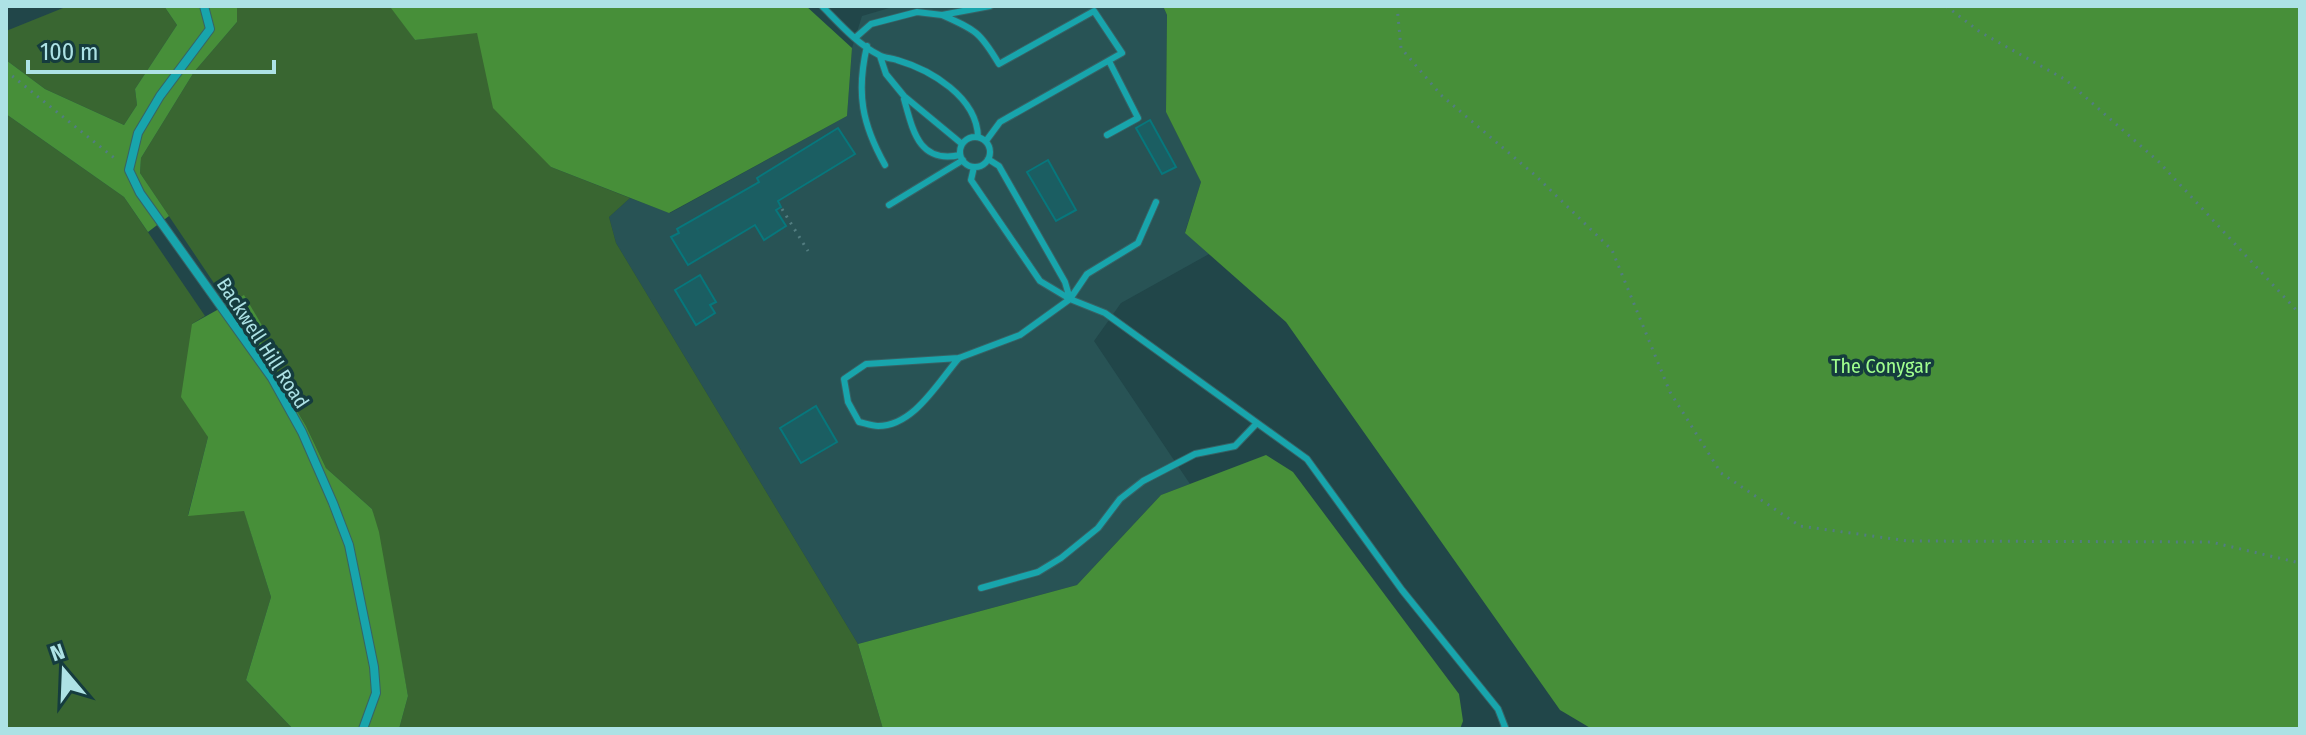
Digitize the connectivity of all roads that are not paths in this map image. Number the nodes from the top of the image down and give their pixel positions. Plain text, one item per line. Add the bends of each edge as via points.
1 (204, 6) edge
2 (822, 6) edge
3 (990, 6) edge
4 (1091, 9) edge
5 (942, 15) junction
6 (855, 38) junction
7 (867, 46) junction
8 (880, 56) junction
9 (1109, 61) junction
10 (904, 96) junction
11 (1107, 135) dead end
12 (978, 137) junction
13 (986, 141) junction
14 (962, 144) junction
15 (961, 158) junction
16 (988, 159) junction
17 (885, 165) dead end
18 (974, 167) junction
19 (1156, 202) dead end
20 (889, 205) dead end
21 (1070, 299) junction
22 (959, 358) junction
23 (1257, 423) junction
24 (981, 588) dead end
25 (1504, 728) edge
26 (363, 729) edge

1 - 26 street, Backwell Hill Road via 210,29 138,133 129,170 272,378 333,503 349,545 374,667 376,693
2 - 6 lane
3 - 5 lane
4 - 5 lane via 999,64 984,37
4 - 9 lane via 1122,53
5 - 6 lane via 917,12 871,24
6 - 7 lane
7 - 8 lane
7 - 17 lane via 863,112 868,135
8 - 10 lane via 886,74
8 - 12 lane via 943,82 975,117
9 - 11 lane via 1138,118
9 - 13 lane via 1000,122
10 - 14 lane
10 - 15 lane via 925,150
12 - 13 lane
12 - 14 lane
13 - 16 lane
14 - 15 lane
15 - 18 lane
15 - 20 lane
16 - 18 lane
16 - 21 lane via 999,166
18 - 21 lane via 971,180 1040,281
19 - 21 lane via 1138,243 1087,274
21 - 22 lane via 1020,335
21 - 23 lane via 1105,313
22 - 22 lane via 866,364 844,379 848,402 859,422 878,426 898,421 915,411
23 - 24 lane via 1235,446 1195,454 1143,481 1120,499 1098,528 1038,572
23 - 25 lane via 1307,459 1402,590 1498,709

